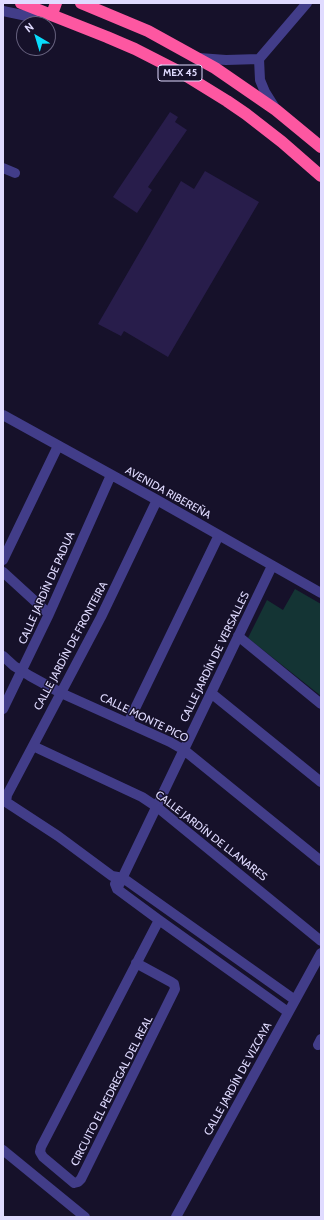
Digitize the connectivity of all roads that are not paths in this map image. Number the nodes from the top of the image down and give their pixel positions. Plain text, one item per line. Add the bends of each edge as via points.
1 (21, 3) edge
2 (81, 3) edge
3 (308, 3) edge
4 (54, 9) edge
5 (38, 10) junction
6 (3, 11) edge
7 (260, 57) junction
8 (198, 58) junction
9 (276, 110) junction
10 (321, 147) edge
11 (3, 168) edge
12 (15, 174) dead end
13 (321, 176) edge
14 (3, 415) edge
15 (58, 446) junction
16 (111, 475) junction
17 (157, 500) junction
18 (219, 535) junction
19 (3, 560) edge
20 (272, 566) junction
21 (3, 572) edge
22 (321, 593) edge
23 (49, 614) junction
24 (238, 636) junction
25 (3, 656) edge
26 (22, 672) junction
27 (61, 692) junction
28 (211, 693) junction
29 (321, 704) edge
30 (3, 709) edge
31 (128, 723) junction
32 (33, 746) junction
33 (184, 750) junction
34 (321, 782) edge
35 (157, 807) junction
36 (321, 861) edge
37 (112, 876) junction
38 (123, 878) junction
39 (117, 889) junction
40 (159, 920) junction
41 (321, 941) edge
42 (321, 953) edge
43 (136, 963) junction
44 (295, 1000) junction
45 (288, 1012) junction
46 (3, 1150) edge
47 (85, 1217) edge
48 (176, 1217) edge

1 - 5 highway, MEX 45
2 - 8 highway, MEX 45 via 148,31
3 - 7 street
4 - 5 highway, MEX 45
4 - 13 highway, MEX 45 via 197,82 262,126
5 - 6 street via 27,16
7 - 8 street via 226,60
7 - 9 street via 259,74 262,87
8 - 9 highway, MEX 45
9 - 10 highway, MEX 45
11 - 12 street
14 - 15 street, AVENIDA RIBEREÑA
15 - 16 street, AVENIDA RIBEREÑA
15 - 19 street
16 - 17 street, AVENIDA RIBEREÑA
16 - 23 street, CALLE JARDÍN DE PADUA
17 - 18 street, AVENIDA RIBEREÑA
17 - 27 street, CALLE JARDÍN DE FRONTEIRA via 116,587
18 - 20 street, AVENIDA RIBEREÑA
18 - 31 street
20 - 22 street, AVENIDA RIBEREÑA
20 - 24 street, CALLE JARDÍN DE VERSALLES
21 - 23 street
23 - 26 street, CALLE JARDÍN DE PADUA
24 - 28 street, CALLE JARDÍN DE VERSALLES
24 - 29 street
25 - 26 street, CALLE MONTE PICO
26 - 27 street, CALLE MONTE PICO
26 - 30 street, CALLE JARDÍN DE PADUA
27 - 31 street, CALLE MONTE PICO
27 - 32 street, CALLE JARDÍN DE FRONTEIRA
28 - 33 street, CALLE JARDÍN DE VERSALLES
28 - 34 street
31 - 33 street, CALLE MONTE PICO
32 - 35 street, CALLE JARDÍN DE LLANARES
32 - 37 street, CALLE JARDÍN DE FRONTEIRA via 6,795 6,802 62,838
33 - 35 street, CALLE JARDÍN DE VERSALLES
33 - 36 street, CALLE MONTE PICO
35 - 38 street, CALLE JARDÍN DE VERSALLES
35 - 41 street, CALLE JARDÍN DE LLANARES
37 - 38 street
37 - 39 street
38 - 39 street, CALLE JARDÍN DE VERSALLES
38 - 44 street
39 - 40 street
40 - 43 street, CIRCUITO EL PEDREGAL DEL REAL
40 - 45 street
42 - 44 street, CALLE JARDÍN DE VIZCAYA
43 - 43 street, CIRCUITO EL PEDREGAL DEL REAL via 41,1147 42,1157 74,1183 81,1179 175,989 174,984
44 - 45 street, CALLE JARDÍN DE VIZCAYA
45 - 48 street, CALLE JARDÍN DE VIZCAYA
46 - 47 street

